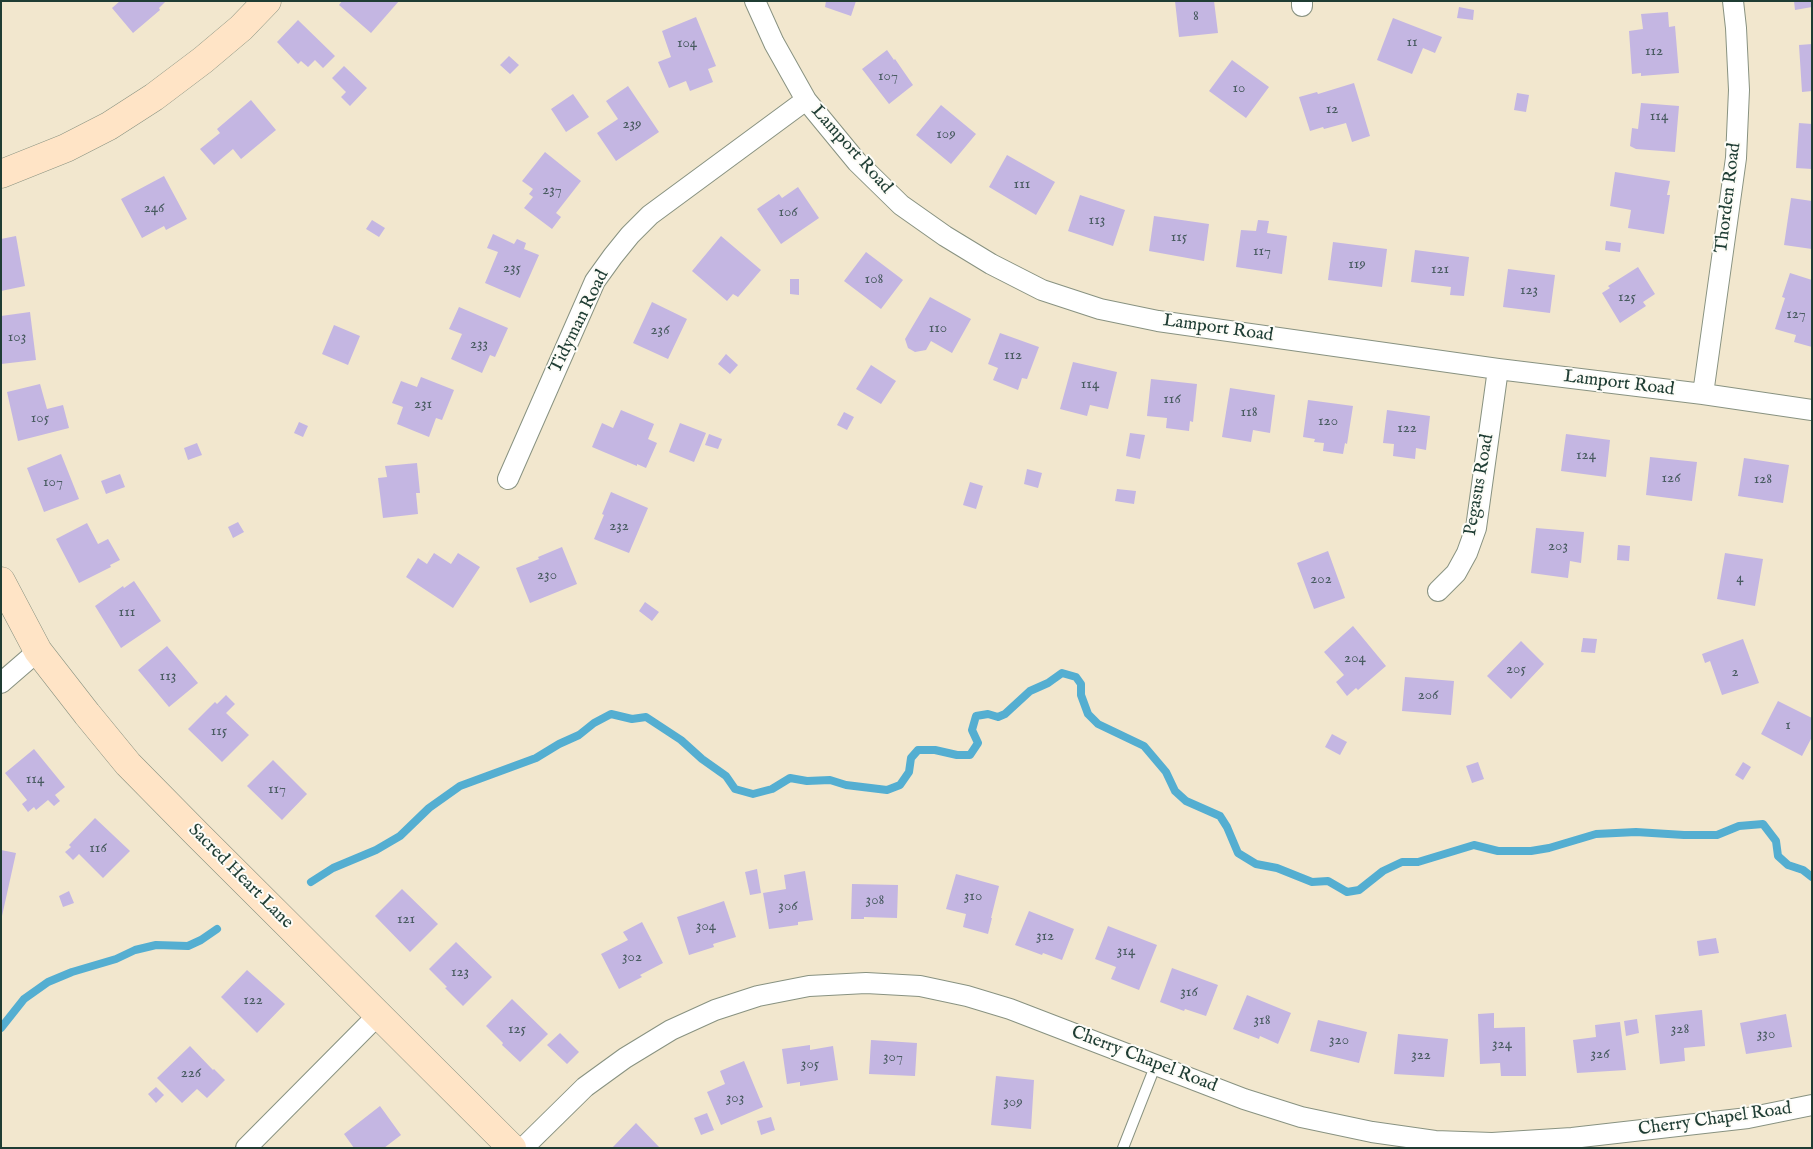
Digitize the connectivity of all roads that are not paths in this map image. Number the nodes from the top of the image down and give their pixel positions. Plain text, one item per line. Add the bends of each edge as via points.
1 (267, 1) edge
2 (755, 1) edge
3 (1732, 1) edge
4 (806, 100) junction
5 (1, 174) edge
6 (1498, 369) junction
7 (1703, 394) junction
8 (1812, 410) edge
9 (508, 479) dead end
10 (1, 581) edge
11 (1438, 591) dead end
12 (38, 651) junction
13 (1, 683) edge
14 (378, 1014) junction
15 (1156, 1064) junction
16 (1812, 1105) edge
17 (246, 1148) edge
18 (512, 1148) edge
19 (523, 1148) edge
20 (1123, 1148) edge

1 - 5 street via 241,28 154,97 109,126 66,148
2 - 4 street, Lamport Road
3 - 7 street, Thorden Road via 1739,90 1736,158
4 - 6 street, Lamport Road via 857,162 901,205 944,236 1042,290 1100,309 1158,321
4 - 9 street, Tidyman Road via 650,215 613,256 595,281
6 - 7 street, Lamport Road
6 - 11 street, Pegasus Road via 1476,528 1456,573
7 - 8 street, Lamport Road
10 - 12 street, Sacred Heart Lane
12 - 13 street
12 - 14 street, Sacred Heart Lane via 128,764
14 - 17 street
14 - 18 street, Sacred Heart Lane
15 - 16 street, Cherry Chapel Road via 1244,1100 1301,1116 1372,1132 1435,1141 1492,1143 1572,1138 1748,1118
15 - 19 street, Cherry Chapel Road via 1010,1009 920,986 866,982 809,986 758,996 715,1010 672,1030 585,1087
15 - 20 lane

